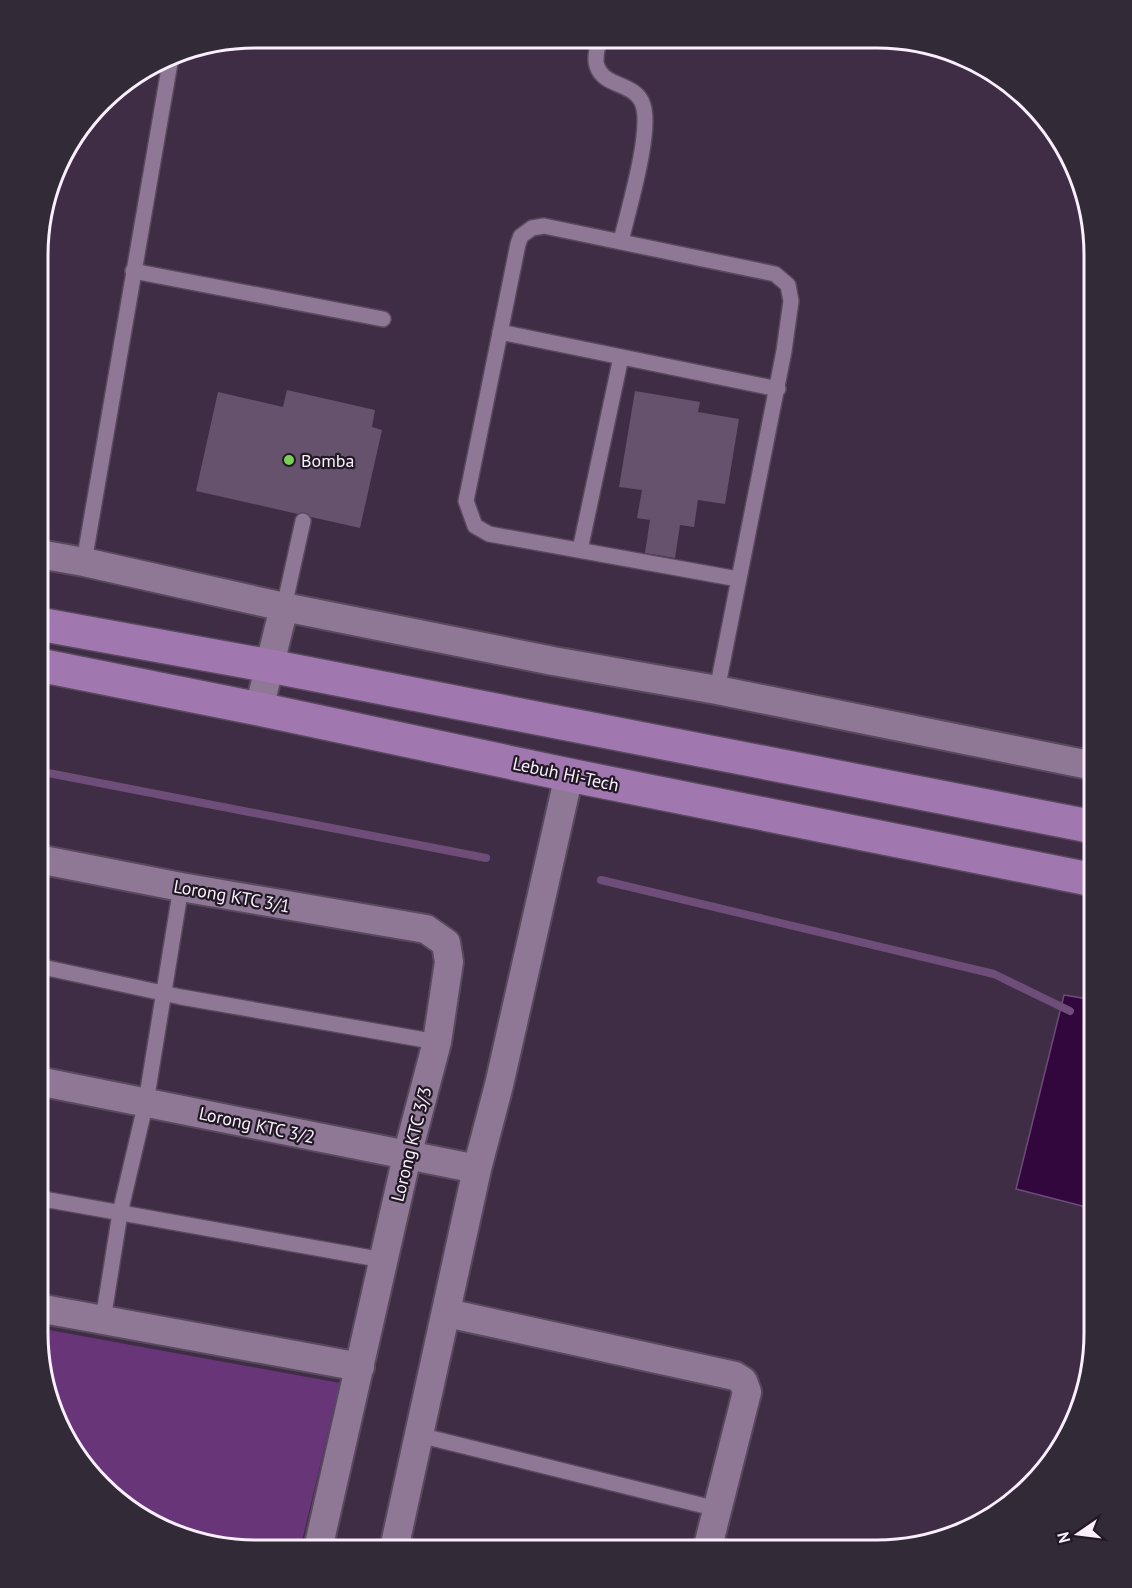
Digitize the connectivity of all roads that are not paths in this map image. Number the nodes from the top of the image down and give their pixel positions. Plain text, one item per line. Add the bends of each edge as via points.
1 (598, 48) edge
2 (169, 67) edge
3 (621, 241) junction
4 (133, 271) junction
5 (383, 319) dead end
6 (500, 332) junction
7 (621, 357) junction
8 (778, 389) junction
9 (303, 521) dead end
10 (580, 550) junction
11 (48, 556) edge
12 (84, 562) junction
13 (738, 579) junction
14 (284, 607) junction
15 (48, 626) edge
16 (270, 666) junction
17 (48, 667) edge
18 (717, 690) junction
19 (259, 709) junction
20 (1084, 763) edge
21 (568, 775) junction
22 (1084, 825) edge
23 (48, 861) edge
24 (1084, 878) edge
25 (181, 887) junction
26 (426, 930) joint
27 (48, 968) edge
28 (163, 993) junction
29 (437, 1042) junction
30 (48, 1083) edge
31 (146, 1102) junction
32 (407, 1156) junction
33 (477, 1169) junction
34 (48, 1200) edge
35 (120, 1213) junction
36 (383, 1260) junction
37 (48, 1310) edge
38 (447, 1313) junction
39 (103, 1320) junction
40 (360, 1367) junction
41 (419, 1436) junction
42 (717, 1509) junction
43 (320, 1540) edge
44 (396, 1540) edge
45 (709, 1540) edge

1 - 3 lane via 596,64 603,78 635,91 644,105 645,134
2 - 4 lane
3 - 6 lane via 544,226 521,236
3 - 8 lane via 775,274 788,285 791,301
4 - 5 lane
4 - 12 lane
6 - 7 lane
6 - 10 lane via 466,501 471,517 476,526 489,534
7 - 8 lane
7 - 10 lane
8 - 13 lane
9 - 14 lane
10 - 13 lane
11 - 12 street
12 - 14 street
13 - 18 lane
14 - 16 street
14 - 18 street
15 - 16 main road
16 - 19 street
16 - 22 main road
17 - 19 main road, Lebuh Hi-Tech
18 - 20 street
19 - 21 main road, Lebuh Hi-Tech
21 - 24 main road, Lebuh Hi-Tech
21 - 33 street
23 - 25 street, Lorong KTC 3/1
25 - 26 street, Lorong KTC 3/1
25 - 28 lane
26 - 29 street, Lorong KTC 3/3 via 446,943 449,962
27 - 28 lane
28 - 29 lane
28 - 31 lane
29 - 32 street, Lorong KTC 3/3
30 - 31 street, Lorong KTC 3/2
31 - 32 street, Lorong KTC 3/2
31 - 35 lane
32 - 33 street, Lorong KTC 3/2
32 - 36 street, Lorong KTC 3/3
33 - 38 street
34 - 35 lane
35 - 36 lane
35 - 39 lane
36 - 40 street, Lorong KTC 3/3
37 - 39 street
38 - 41 street
38 - 42 street via 735,1376 743,1381 747,1392
39 - 40 street
40 - 43 street, Lorong KTC 3/3
41 - 42 lane
41 - 44 street
42 - 45 street

